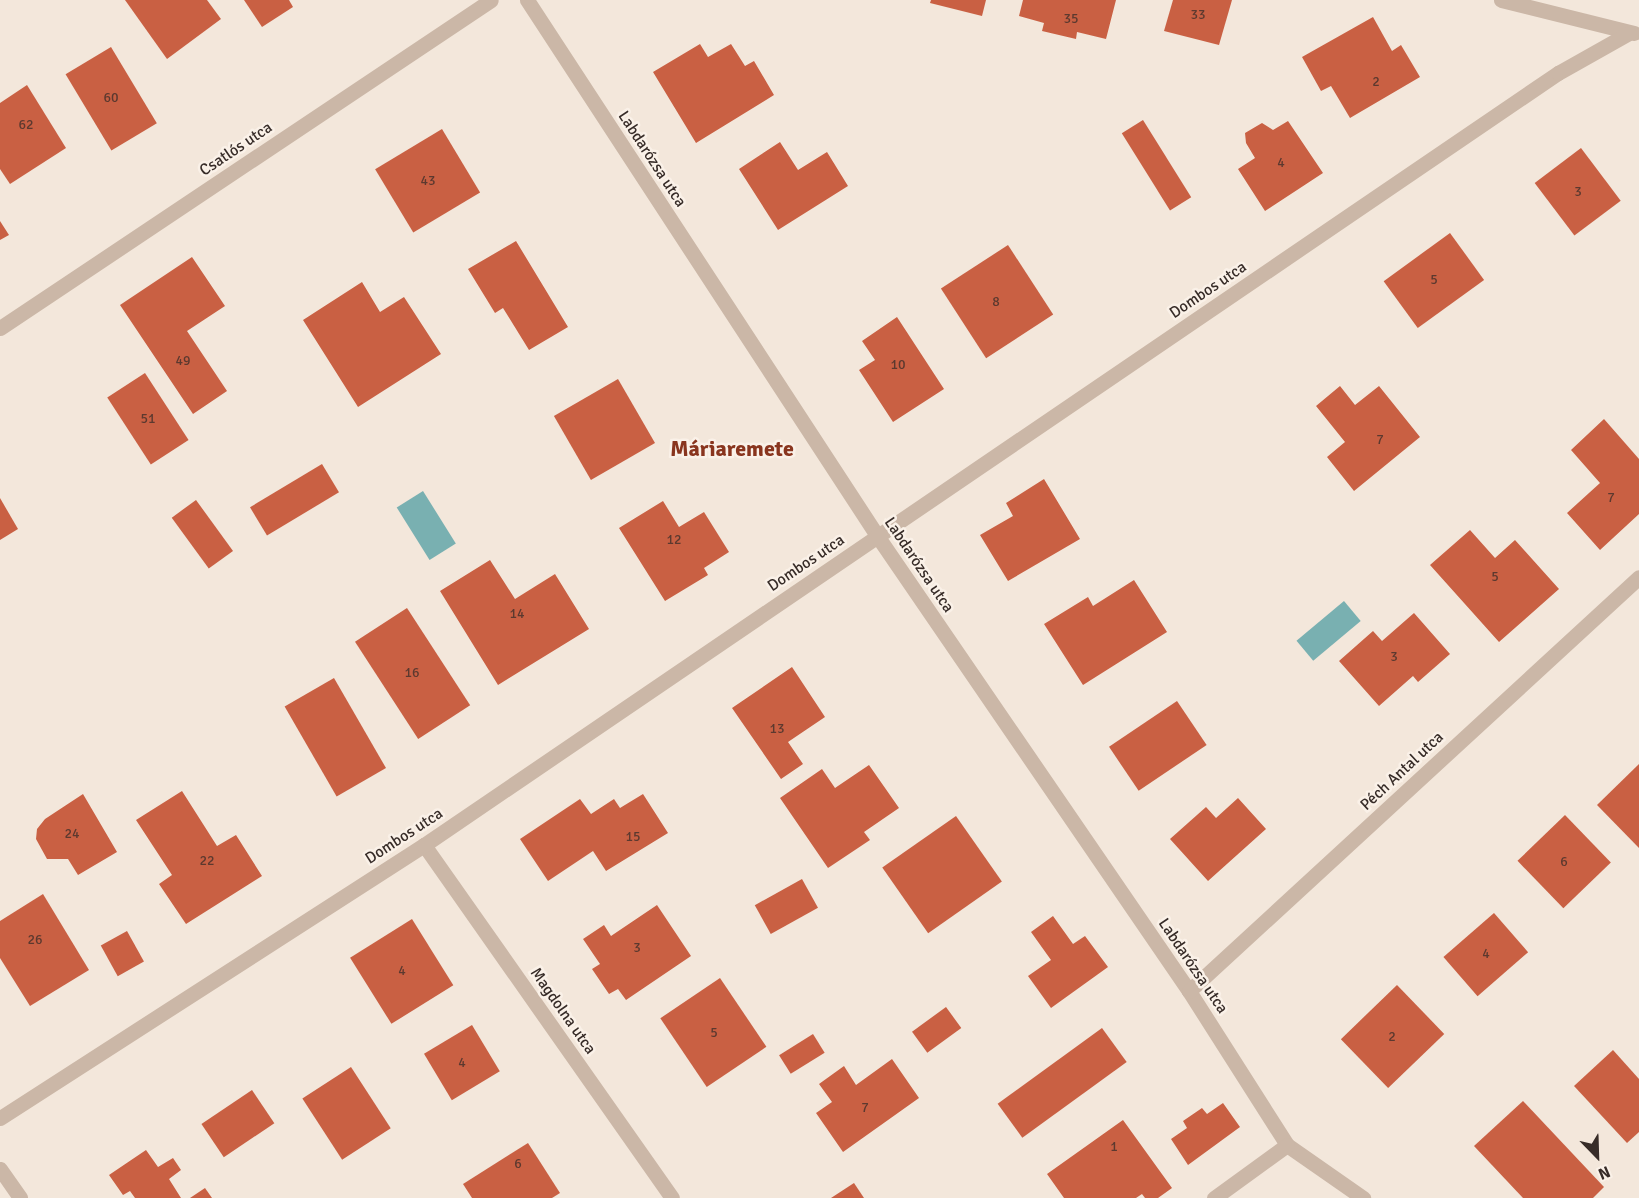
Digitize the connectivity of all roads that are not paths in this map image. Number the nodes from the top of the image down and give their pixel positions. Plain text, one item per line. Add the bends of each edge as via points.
1 (491, 0) edge
2 (527, 0) edge
3 (1501, 0) edge
4 (1634, 33) edge
5 (0, 328) edge
6 (878, 537) junction
7 (1639, 577) edge
8 (424, 845) junction
9 (1189, 991) junction
10 (0, 1118) edge
11 (1287, 1145) junction
12 (0, 1169) edge
13 (20, 1198) edge
14 (672, 1198) edge
15 (1214, 1198) edge
16 (1363, 1198) edge

1 - 5 street, Csatlós utca
2 - 6 street, Labdarózsa utca
3 - 4 street
4 - 6 street, Dombos utca via 1558,74
6 - 8 street, Dombos utca
6 - 9 street, Labdarózsa utca
7 - 9 street, Péch Antal utca
8 - 10 street, Dombos utca
8 - 14 street, Magdolna utca
9 - 11 street, Labdarózsa utca
11 - 15 street
11 - 16 street
12 - 13 street

